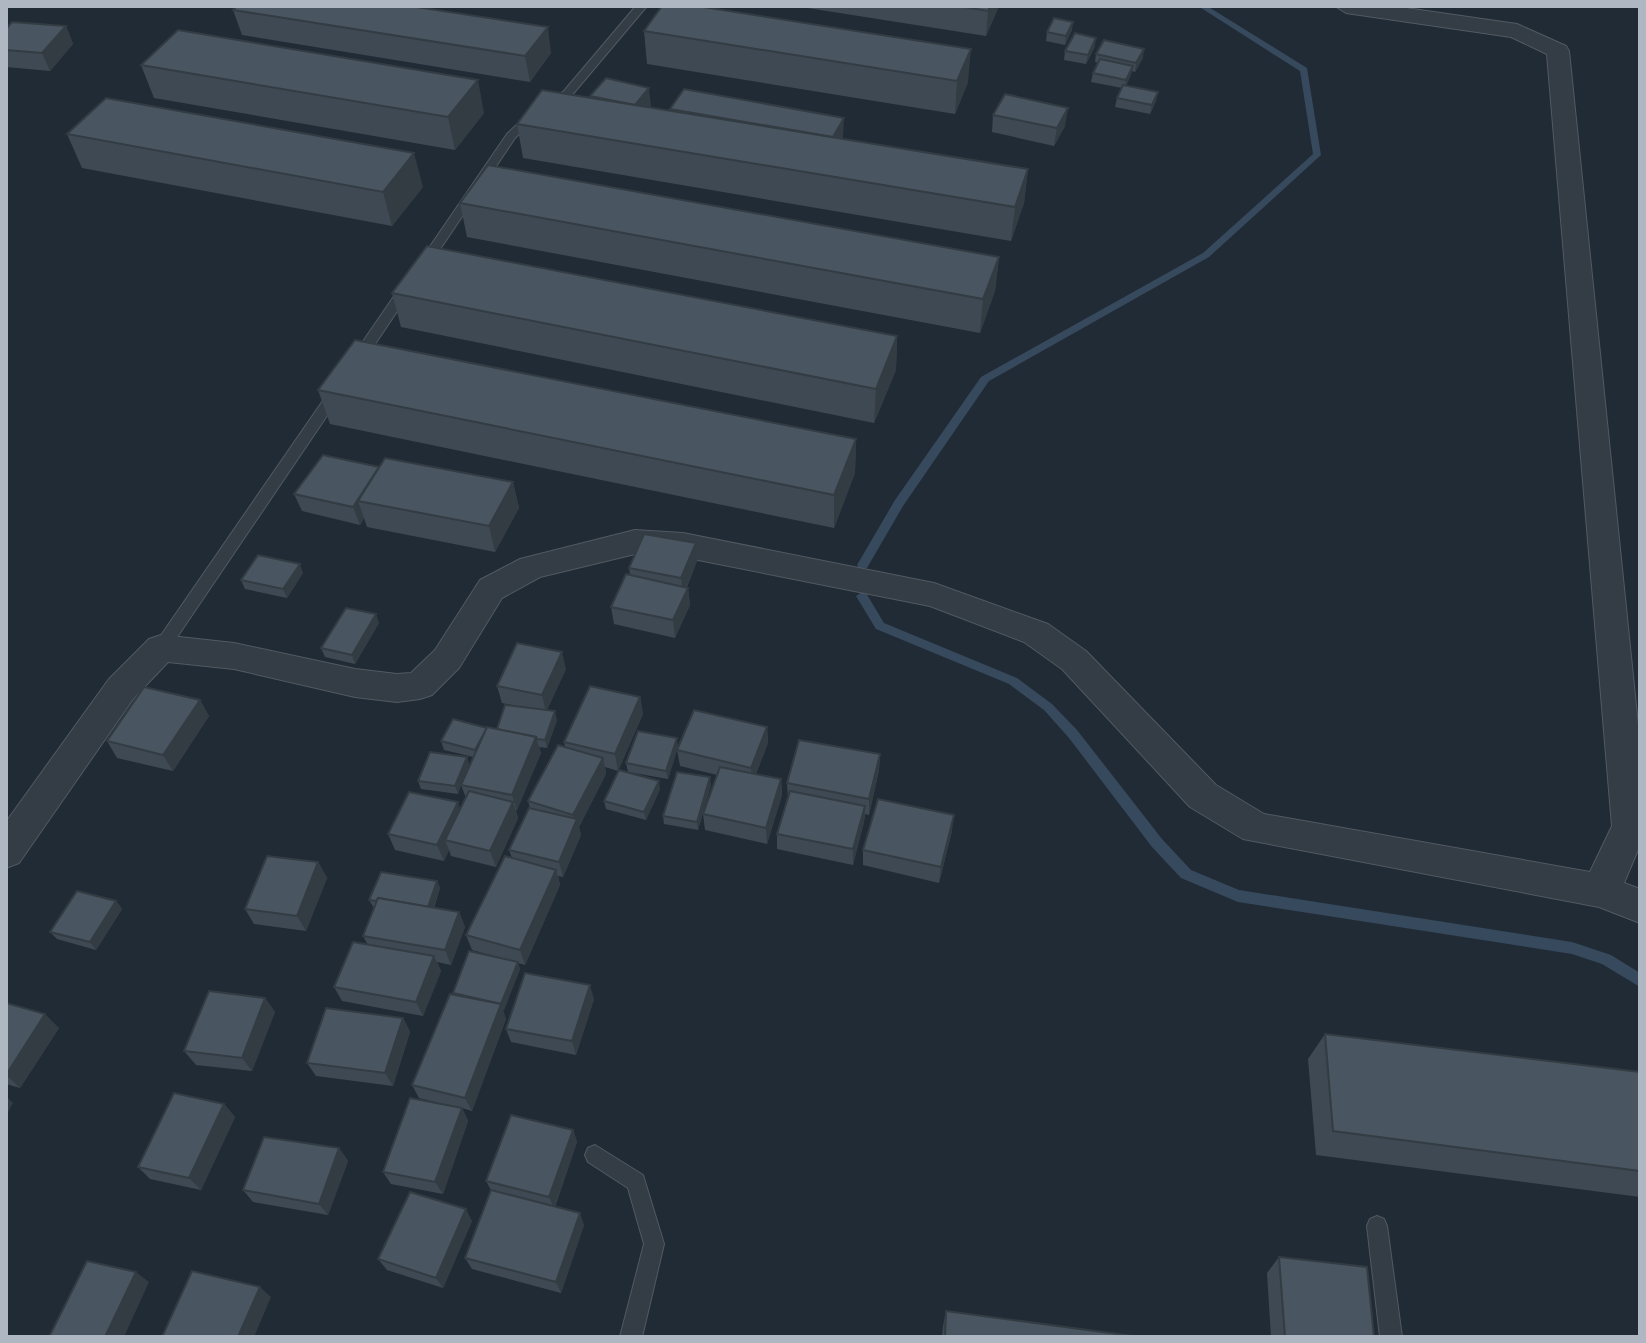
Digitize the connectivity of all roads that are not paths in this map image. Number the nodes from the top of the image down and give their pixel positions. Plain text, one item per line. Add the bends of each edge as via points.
1 (642, 6) edge
2 (1346, 6) edge
3 (349, 372) edge
4 (340, 385) edge
5 (161, 648) junction
6 (6, 852) edge
7 (1601, 891) junction
8 (1640, 906) edge
9 (595, 1155) dead end
10 (1377, 1226) dead end
11 (631, 1337) edge
12 (1391, 1337) edge

1 - 3 lane via 568,93 511,136
2 - 7 street via 1517,31 1558,51 1630,826
4 - 5 lane
5 - 6 street via 121,689
5 - 7 street via 234,656 355,683 420,685 447,659 491,589 531,567 635,542 683,545 934,595 1036,633 1074,660 1203,796 1256,828
7 - 8 street
9 - 11 lane via 636,1182 654,1244
10 - 12 lane

